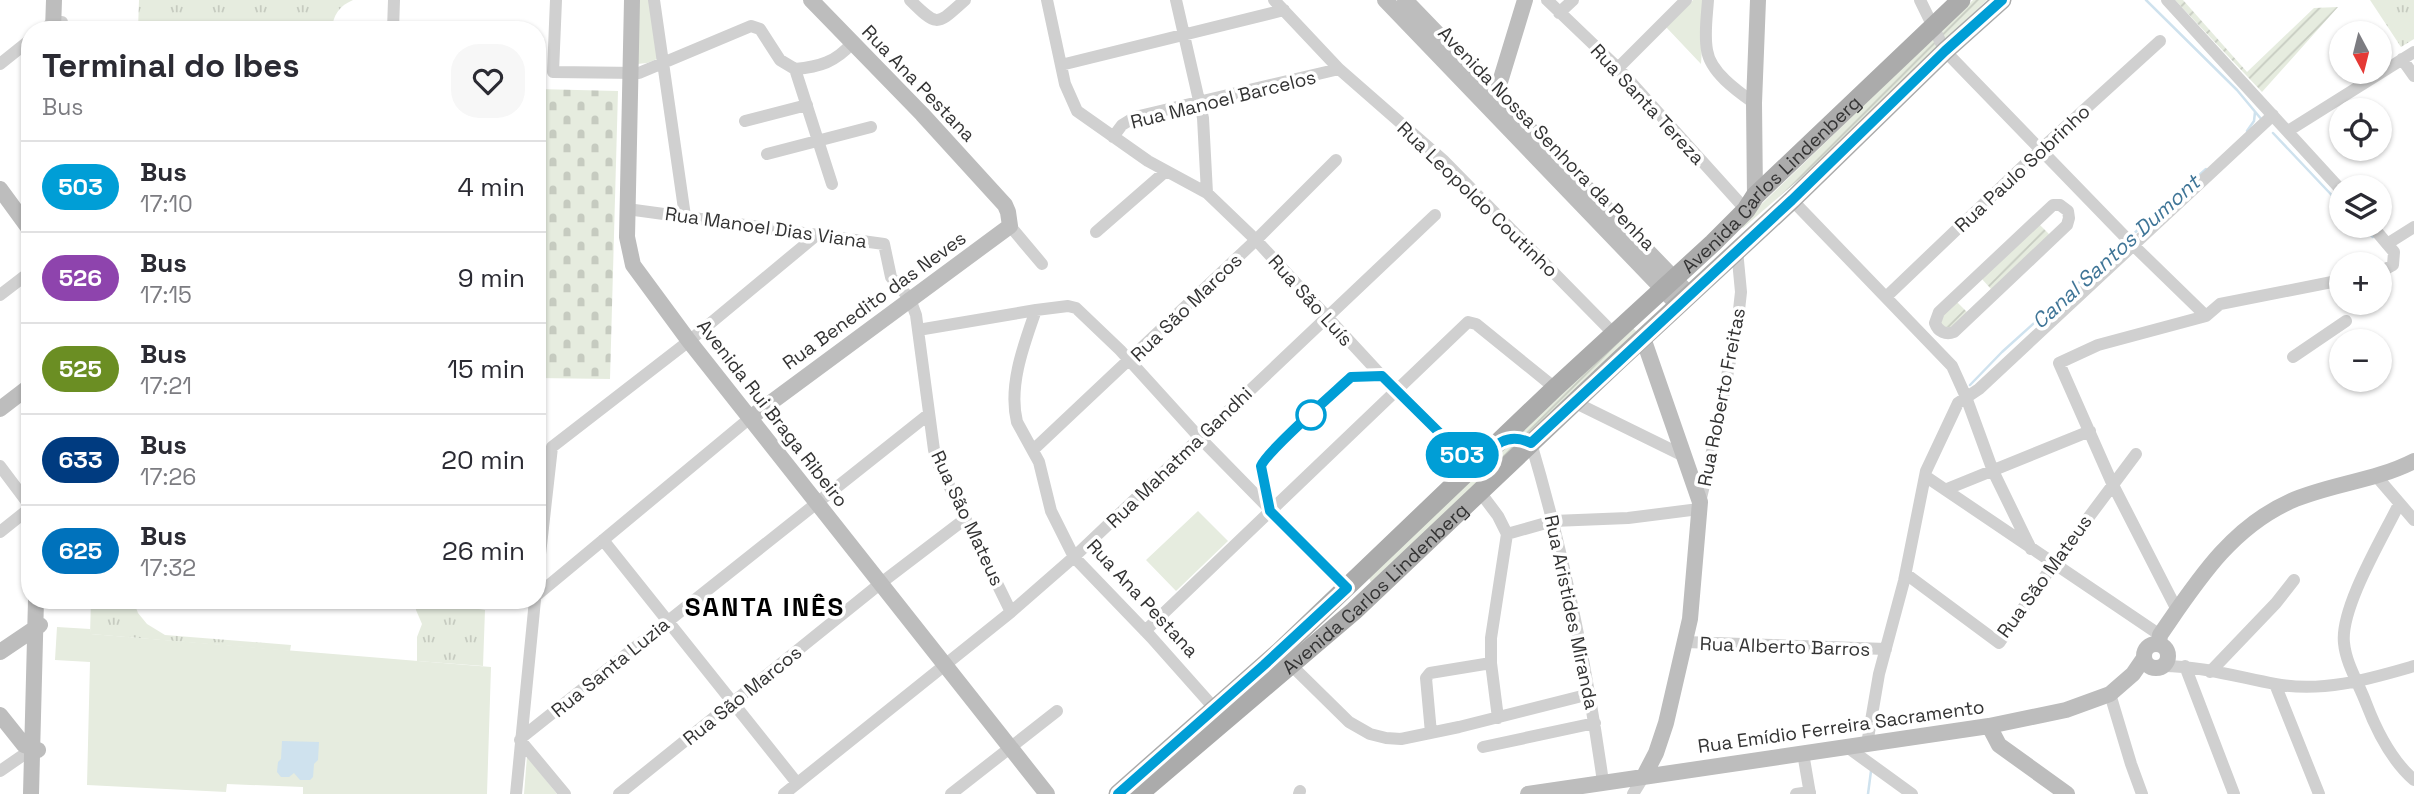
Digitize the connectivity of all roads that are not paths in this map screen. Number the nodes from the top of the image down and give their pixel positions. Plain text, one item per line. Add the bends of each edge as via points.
1 (54, 0) edge
2 (63, 0) edge
3 (394, 0) edge
4 (555, 0) edge
5 (632, 0) edge
6 (654, 0) edge
7 (811, 0) edge
8 (910, 0) edge
9 (965, 0) edge
10 (1047, 0) edge
11 (1176, 0) edge
12 (1385, 0) edge
13 (1405, 0) edge
14 (1525, 0) edge
15 (1547, 0) edge
16 (1573, 0) edge
17 (1686, 0) edge
18 (1708, 0) edge
19 (1758, 0) edge
20 (1920, 0) edge
21 (1961, 0) edge
22 (2001, 0) edge
23 (2166, 0) edge
24 (1279, 5) edge
25 (1559, 13) junction
26 (54, 21) edge
27 (56, 21) edge
28 (393, 21) edge
29 (1932, 27) junction
30 (1183, 34) junction
31 (2160, 41) dead end
32 (852, 43) junction
33 (1436, 43) junction
34 (21, 47) edge
35 (1945, 51) junction
36 (2408, 55) edge
37 (0, 64) edge
38 (663, 64) junction
39 (1061, 65) junction
40 (1618, 68) junction
41 (795, 69) junction
42 (1339, 69) junction
43 (629, 75) junction
44 (2414, 76) edge
45 (1491, 100) junction
46 (1200, 103) junction
47 (1754, 103) junction
48 (807, 105) junction
49 (2273, 115) junction
50 (745, 121) dead end
51 (872, 127) dead end
52 (2288, 131) junction
53 (1113, 136) junction
54 (818, 140) junction
55 (2039, 150) junction
56 (767, 154) dead end
57 (1336, 160) dead end
58 (1166, 171) junction
59 (2329, 177) edge
60 (832, 184) dead end
61 (0, 189) edge
62 (2080, 189) junction
63 (1207, 193) junction
64 (1792, 200) junction
65 (1751, 203) junction
66 (2063, 206) junction
67 (627, 209) junction
68 (1435, 215) dead end
69 (685, 216) junction
70 (21, 218) edge
71 (1010, 226) junction
72 (2414, 227) edge
73 (1096, 232) dead end
74 (818, 234) junction
75 (2382, 238) edge
76 (1256, 240) junction
77 (2387, 244) junction
78 (2133, 245) junction
79 (1737, 250) junction
80 (1042, 264) dead end
81 (2392, 266) edge
82 (21, 279) edge
83 (2329, 283) edge
84 (1668, 284) junction
85 (0, 295) edge
86 (1886, 297) junction
87 (910, 299) junction
88 (1683, 300) junction
89 (1036, 310) junction
90 (2206, 316) junction
91 (1325, 317) junction
92 (2346, 321) dead end
93 (918, 330) junction
94 (1614, 334) junction
95 (1643, 338) junction
96 (689, 341) junction
97 (2293, 357) dead end
98 (1130, 360) junction
99 (1555, 388) junction
100 (1396, 392) junction
101 (21, 393) edge
102 (1966, 397) junction
103 (1574, 402) junction
104 (0, 409) edge
105 (929, 414) junction
106 (750, 418) junction
107 (2090, 431) junction
108 (1199, 437) junction
109 (1501, 440) junction
110 (1531, 443) junction
111 (1033, 450) junction
112 (2136, 454) dead end
113 (1686, 457) junction
114 (2414, 461) edge
115 (0, 466) edge
116 (1474, 467) junction
117 (1993, 471) junction
118 (1925, 476) junction
119 (2377, 477) junction
120 (2112, 483) junction
121 (1947, 489) junction
122 (1480, 492) junction
123 (21, 495) edge
124 (546, 501) edge
125 (818, 503) junction
126 (2399, 504) junction
127 (1700, 505) junction
128 (1270, 511) junction
129 (21, 514) edge
130 (965, 519) junction
131 (2414, 520) edge
132 (1553, 521) junction
133 (0, 532) edge
134 (1507, 534) junction
135 (603, 540) junction
136 (2031, 549) junction
137 (1074, 557) junction
138 (2053, 565) junction
139 (1906, 574) junction
140 (2294, 580) dead end
141 (881, 583) junction
142 (546, 588) edge
143 (1347, 588) junction
144 (1378, 589) junction
145 (37, 609) edge
146 (44, 609) edge
147 (534, 609) edge
148 (2176, 610) junction
149 (1012, 612) junction
150 (667, 621) junction
151 (40, 625) junction
152 (1145, 631) junction
153 (1685, 642) junction
154 (1886, 649) junction
155 (0, 652) edge
156 (2158, 654) junction
157 (1490, 663) junction
158 (946, 665) junction
159 (1292, 666) junction
160 (2185, 666) junction
161 (2414, 666) edge
162 (2210, 671) junction
163 (2358, 682) junction
164 (2276, 684) junction
165 (1590, 694) junction
166 (2109, 694) junction
167 (732, 702) junction
168 (1215, 709) junction
169 (1057, 711) dead end
170 (0, 715) edge
171 (1498, 718) junction
172 (1595, 723) junction
173 (1989, 726) junction
174 (1431, 733) junction
175 (521, 739) junction
176 (1867, 744) junction
177 (1483, 747) dead end
178 (1847, 747) junction
179 (1011, 748) junction
180 (36, 750) junction
181 (1803, 753) junction
182 (0, 771) edge
183 (1644, 776) junction
184 (2414, 780) edge
185 (1603, 782) junction
186 (797, 783) junction
187 (1583, 790) edge
188 (1810, 793) edge
189 (31, 794) edge
190 (40, 794) edge
191 (516, 794) edge
192 (565, 794) edge
193 (619, 794) edge
194 (784, 794) edge
195 (951, 794) edge
196 (1047, 794) edge
197 (1118, 794) edge
198 (1139, 794) edge
199 (1528, 794) edge
200 (1633, 794) edge
201 (1796, 794) edge
202 (1912, 794) edge
203 (2067, 794) edge
204 (2142, 794) edge
205 (2234, 794) edge
206 (2319, 794) edge

1 - 26 street
2 - 27 street
3 - 28 street
4 - 43 street via 554,72
5 - 43 street, Avenida Rui Braga Ribeiro
6 - 38 street
7 - 32 street, Rua Ana Pestana
8 - 9 street via 937,21
10 - 39 street, Rua São Luís
11 - 30 street
12 - 33 street, Avenida Nossa Senhora da Penha
13 - 33 street, Avenida Nossa Senhora da Penha
14 - 45 street
15 - 25 street, Rua Santa Tereza
16 - 25 street
17 - 40 street
18 - 47 street via 1710,61
19 - 47 street
20 - 29 street
21 - 29 main road, Avenida Carlos Lindenberg
22 - 35 main road, Avenida Carlos Lindenberg
23 - 49 street
24 - 30 street
24 - 42 street, Rua Leopoldo Coutinho
25 - 40 street, Rua Santa Tereza
29 - 35 street
29 - 65 main road, Avenida Carlos Lindenberg
30 - 39 street
30 - 46 street
31 - 55 street, Rua Paulo Sobrinho
32 - 41 street via 824,64
32 - 71 street, Rua Ana Pestana via 1005,205
33 - 45 street, Avenida Nossa Senhora da Penha
34 - 37 street
35 - 55 street
35 - 64 main road, Avenida Carlos Lindenberg
36 - 44 street
36 - 52 street
38 - 41 street via 751,26 760,29 780,60
38 - 43 street
38 - 69 street
39 - 53 street, Rua São Luís via 1077,111
40 - 65 street, Rua Santa Tereza
41 - 48 street
42 - 46 street, Rua Manoel Barcelos
42 - 94 street, Rua Leopoldo Coutinho via 1443,160
43 - 67 street, Avenida Rui Braga Ribeiro
45 - 84 street, Avenida Nossa Senhora da Penha
46 - 53 street, Rua Manoel Barcelos via 1135,117
46 - 63 street
47 - 65 street
48 - 50 street
48 - 54 street
49 - 52 street
49 - 78 street
51 - 54 street
52 - 59 street
53 - 58 street, Rua São Luís
54 - 56 street
54 - 60 street
55 - 62 street
55 - 86 street, Rua Paulo Sobrinho
57 - 76 street, Rua São Marcos
58 - 63 street, Rua São Luís
58 - 73 street
61 - 70 street
62 - 66 street
62 - 78 street
63 - 76 street, Rua São Luís
64 - 79 main road, Avenida Carlos Lindenberg
64 - 86 street
65 - 84 main road, Avenida Carlos Lindenberg
66 - 66 street via 2050,207 1939,312 1939,330 1954,331 2067,225 2069,214
67 - 69 street, Rua Manoel Dias Viana
67 - 96 street, Avenida Rui Braga Ribeiro via 633,265
68 - 91 street, Rua Mahatma Gandhi
69 - 74 street, Rua Manoel Dias Viana
71 - 80 street, Rua Ana Pestana
71 - 87 street, Rua Benedito das Neves
72 - 77 street
74 - 87 street, Rua Manoel Dias Viana via 884,244 891,277
74 - 96 street
75 - 77 street
76 - 91 street, Rua São Luís
76 - 98 street, Rua São Marcos
77 - 81 street via 2394,252
78 - 90 street
78 - 102 street
79 - 88 main road, Avenida Carlos Lindenberg
79 - 127 street, Rua Roberto Freitas via 1738,319
82 - 85 street
83 - 90 street via 2220,304
84 - 88 street, Avenida Nossa Senhora da Penha
84 - 94 main road, Avenida Carlos Lindenberg
84 - 95 main road via 1661,302 1642,320
86 - 102 street via 1952,366
87 - 93 street, Rua São Mateus
87 - 106 street, Rua Benedito das Neves
88 - 95 main road, Avenida Carlos Lindenberg
89 - 93 street
89 - 98 street via 1068,306 1081,312
89 - 111 street, Rua Ana Pestana via 1021,355 1014,404 1017,422
90 - 107 street via 2098,345 2059,363
91 - 100 street, Rua São Luís
91 - 108 street, Rua Mahatma Gandhi
92 - 97 street
93 - 105 street, Rua São Mateus
94 - 99 main road, Avenida Carlos Lindenberg
95 - 103 main road, Avenida Carlos Lindenberg
95 - 113 street
96 - 106 street, Avenida Rui Braga Ribeiro
96 - 124 street via 552,447
98 - 108 street
98 - 111 street, Rua São Marcos
99 - 100 street via 1471,321
99 - 109 main road, Avenida Carlos Lindenberg
100 - 116 street, Rua São Luís
100 - 128 street
101 - 104 street
102 - 117 street
102 - 118 street via 1956,406
103 - 110 main road, Avenida Carlos Lindenberg
103 - 113 street
105 - 125 street, Rua Santa Luzia
105 - 130 street, Rua São Mateus via 934,450
106 - 125 street, Avenida Rui Braga Ribeiro
106 - 135 street, Rua Benedito das Neves
107 - 117 street
107 - 120 street
108 - 128 street
108 - 137 street, Rua Mahatma Gandhi
109 - 110 main road via 1517,438
109 - 116 main road, Avenida Carlos Lindenberg
110 - 122 main road, Avenida Carlos Lindenberg
110 - 132 street, Rua Aristides Miranda
111 - 137 street, Rua Ana Pestana via 1051,511
112 - 120 street, Rua São Mateus
113 - 127 street
114 - 119 street
115 - 123 street
116 - 143 main road, Avenida Carlos Lindenberg
117 - 121 street
117 - 136 street
118 - 121 street
118 - 139 street
119 - 126 street
119 - 148 street via 2292,500 2262,516 2219,554
120 - 138 street, Rua São Mateus
120 - 148 street
121 - 136 street
122 - 134 street
122 - 144 main road, Avenida Carlos Lindenberg
125 - 141 street, Avenida Rui Braga Ribeiro
125 - 150 street, Rua Santa Luzia
126 - 131 street
126 - 163 street via 2346,615 2344,645
127 - 132 street via 1628,518
127 - 153 street
128 - 143 street
128 - 152 street
129 - 133 street
130 - 141 street, Rua São Marcos
130 - 149 street, Rua São Mateus
132 - 134 street
132 - 165 street, Rua Aristides Miranda
134 - 157 street
135 - 142 street, Rua Benedito das Neves
135 - 150 street
136 - 138 street
137 - 149 street, Rua Mahatma Gandhi
137 - 152 street, Rua Ana Pestana
138 - 139 street, Rua São Mateus via 1999,643
138 - 156 street
139 - 154 street
140 - 162 street
141 - 158 street, Avenida Rui Braga Ribeiro
141 - 167 street, Rua São Marcos
143 - 144 main road via 1360,592
143 - 168 main road, Avenida Carlos Lindenberg
144 - 159 main road, Avenida Carlos Lindenberg
145 - 151 street
146 - 151 street
147 - 175 street
148 - 156 street
149 - 158 street, Rua Mahatma Gandhi
150 - 167 street
150 - 175 street, Rua Santa Luzia
151 - 155 street
151 - 180 street
152 - 168 street, Rua Ana Pestana
153 - 154 street, Rua Alberto Barros
153 - 183 street via 1666,723
154 - 176 street
156 - 160 street
156 - 166 street, Rua Emídio Ferreira Sacramento
157 - 171 street
157 - 174 street via 1430,673 1424,685
158 - 179 street, Avenida Rui Braga Ribeiro
158 - 186 street, Rua Mahatma Gandhi
159 - 174 street via 1359,729 1401,739
159 - 198 main road, Avenida Carlos Lindenberg
160 - 162 street
160 - 205 street
161 - 163 street
162 - 164 street
163 - 164 street via 2300,687
163 - 184 street via 2379,735
164 - 206 street
165 - 171 street
165 - 172 street, Rua Aristides Miranda
166 - 173 street, Rua Emídio Ferreira Sacramento via 2074,708
166 - 204 street
167 - 186 street
167 - 193 street, Rua São Marcos
168 - 197 main road, Avenida Carlos Lindenberg
169 - 179 street
170 - 180 street via 24,745
171 - 174 street
172 - 177 street
172 - 185 street, Rua Aristides Miranda
173 - 176 street, Rua Emídio Ferreira Sacramento
173 - 203 street via 1998,745
175 - 191 street
175 - 192 street
176 - 178 street, Rua Emídio Ferreira Sacramento
178 - 181 street, Rua Emídio Ferreira Sacramento
178 - 202 street
179 - 195 street
179 - 196 street, Avenida Rui Braga Ribeiro
180 - 182 street
180 - 189 street
180 - 190 street
181 - 183 street, Rua Emídio Ferreira Sacramento
181 - 188 street
183 - 185 street, Rua Emídio Ferreira Sacramento
183 - 200 street
185 - 187 street, Rua Emídio Ferreira Sacramento
186 - 194 street, Rua Mahatma Gandhi
187 - 199 street, Rua Emídio Ferreira Sacramento
188 - 201 street

